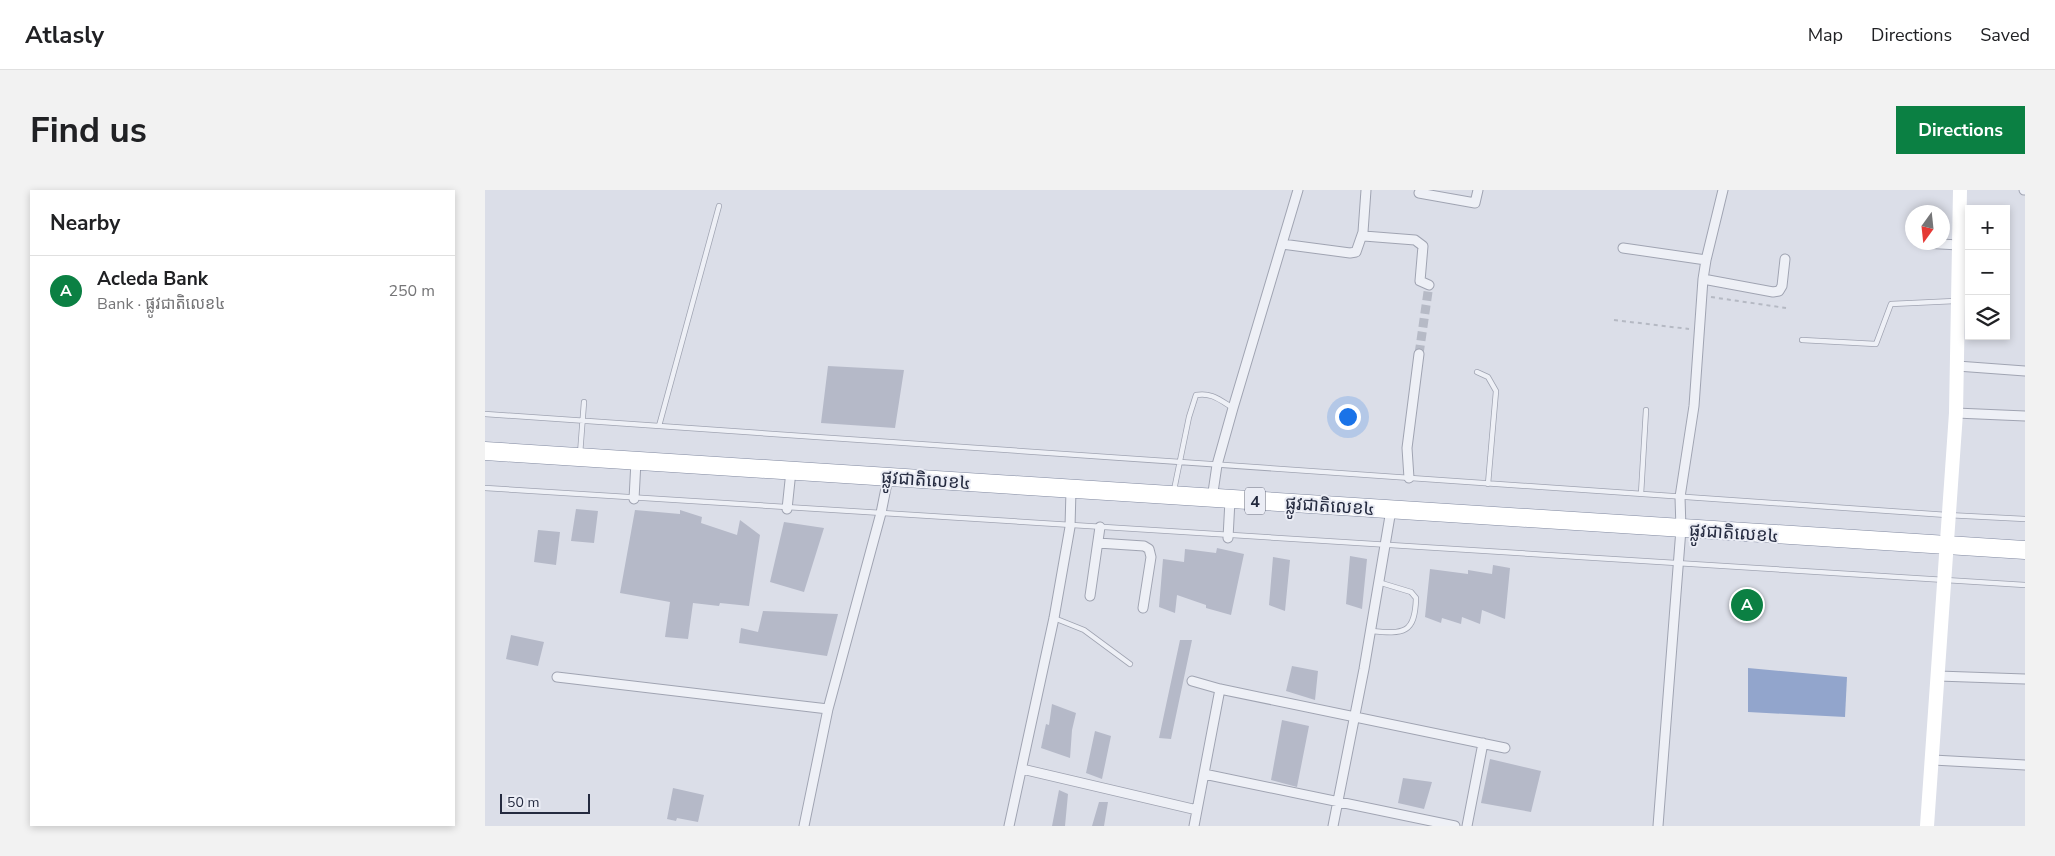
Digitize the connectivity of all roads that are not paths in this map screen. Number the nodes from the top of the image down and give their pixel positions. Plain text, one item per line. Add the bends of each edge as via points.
1 (1298, 190) edge
2 (1366, 190) edge
3 (1478, 190) edge
4 (1723, 190) edge
5 (1960, 190) edge
6 (1419, 193) dead end
7 (719, 206) dead end
8 (1363, 232) junction
9 (1282, 244) junction
10 (1950, 245) edge
11 (1959, 245) junction
12 (1623, 248) dead end
13 (1785, 259) dead end
14 (1706, 260) junction
15 (1703, 279) junction
16 (1429, 285) tunnel mouth
17 (1958, 301) junction
18 (1802, 340) dead end
19 (1419, 354) tunnel mouth
20 (1957, 366) junction
21 (2025, 371) edge
22 (1477, 372) dead end
23 (584, 402) dead end
24 (1233, 408) junction
25 (1646, 410) dead end
26 (1955, 413) junction
27 (485, 414) edge
28 (2025, 416) edge
29 (583, 421) junction
30 (659, 426) junction
31 (485, 451) edge
32 (580, 457) junction
33 (636, 461) junction
34 (1179, 462) junction
35 (1217, 465) junction
36 (791, 471) junction
37 (888, 478) junction
38 (1409, 478) junction
39 (1488, 484) junction
40 (485, 488) edge
41 (1071, 490) junction
42 (1641, 494) junction
43 (1173, 496) junction
44 (1680, 497) junction
45 (633, 498) junction
46 (1212, 498) junction
47 (1230, 500) junction
48 (787, 508) junction
49 (1391, 510) junction
50 (881, 513) junction
51 (1947, 515) junction
52 (2025, 519) edge
53 (1070, 525) junction
54 (1100, 527) junction
55 (1681, 529) junction
56 (1228, 536) junction
57 (1098, 542) junction
58 (1383, 545) junction
59 (1946, 546) junction
60 (2025, 550) edge
61 (1678, 564) junction
62 (1944, 580) junction
63 (1378, 581) junction
64 (2025, 584) edge
65 (1090, 596) dead end
66 (1143, 608) dead end
67 (1054, 618) junction
68 (1370, 631) junction
69 (1130, 664) dead end
70 (1939, 676) junction
71 (557, 677) dead end
72 (2025, 679) edge
73 (1192, 681) dead end
74 (1220, 689) junction
75 (828, 709) junction
76 (1354, 717) junction
77 (1483, 743) junction
78 (1505, 748) dead end
79 (1933, 760) junction
80 (2025, 765) edge
81 (1022, 769) junction
82 (1204, 774) junction
83 (1337, 801) junction
84 (1197, 810) junction
85 (804, 826) edge
86 (1009, 826) edge
87 (1194, 826) edge
88 (1333, 826) edge
89 (1455, 826) edge
90 (1467, 826) edge
91 (1658, 826) edge
92 (1927, 826) edge

1 - 9 street
2 - 8 street
3 - 6 street via 1475,203
4 - 14 street
5 - 11 main road
7 - 30 lane
8 - 9 street via 1356,252 1350,253
8 - 16 street via 1367,238 1415,240 1423,246 1420,281
9 - 24 street
10 - 11 street
11 - 17 main road
12 - 14 street
13 - 15 street via 1779,291
14 - 15 street
15 - 44 street via 1694,406
17 - 18 lane via 1891,304 1876,344
17 - 20 main road
19 - 38 street via 1407,448
20 - 21 street
20 - 26 main road
22 - 39 lane via 1488,377 1496,392
23 - 29 lane
24 - 34 lane via 1214,396 1196,395
24 - 35 street
25 - 42 lane
26 - 28 street
26 - 51 main road
27 - 29 lane
29 - 30 lane
29 - 32 lane
30 - 34 lane
31 - 32 highway, ផ្លូវជាតិលេខ៤ / 4
32 - 33 highway, ផ្លូវជាតិលេខ៤ / 4
33 - 36 highway, ផ្លូវជាតិលេខ៤ / 4
33 - 45 street
34 - 35 lane
34 - 43 lane
35 - 38 lane
35 - 46 street
36 - 37 highway, ផ្លូវជាតិលេខ៤ / 4
36 - 48 street
37 - 41 highway, ផ្លូវជាតិលេខ៤ / 4
37 - 50 street
38 - 39 lane
39 - 42 lane
40 - 45 lane
41 - 43 highway, ផ្លូវជាតិលេខ៤ / 4
41 - 53 street
42 - 44 lane
43 - 46 highway, ផ្លូវជាតិលេខ៤ / 4
44 - 51 lane
44 - 55 street
45 - 48 lane
46 - 47 highway, ផ្លូវជាតិលេខ៤ / 4
47 - 49 highway, ផ្លូវជាតិលេខ៤ / 4
47 - 56 street
48 - 50 lane
49 - 55 highway, ផ្លូវជាតិលេខ៤ / 4
49 - 58 street
50 - 53 lane
50 - 75 street
51 - 52 lane
51 - 59 main road
53 - 54 lane
53 - 67 street
54 - 56 lane
54 - 57 street
55 - 59 highway, ផ្លូវជាតិលេខ៤ / 4
55 - 61 street
56 - 58 lane
57 - 65 street
57 - 66 street via 1149,549 1151,557
58 - 61 lane
58 - 63 street
59 - 60 highway, ផ្លូវជាតិលេខ៤ / 4
59 - 62 main road
61 - 62 lane
61 - 91 street
62 - 64 lane
62 - 70 main road
63 - 68 street
63 - 68 lane via 1411,592 1416,598 1415,617 1409,628 1395,633
67 - 69 lane via 1084,630
67 - 81 street
68 - 76 street
70 - 72 street
70 - 79 main road
71 - 75 street
73 - 74 street
74 - 76 street
74 - 82 street
75 - 85 street
76 - 77 street
76 - 83 street
77 - 78 street
77 - 90 street
79 - 80 street
79 - 92 main road
81 - 84 street
81 - 86 street
82 - 83 street
82 - 84 street
83 - 88 street
83 - 89 street
84 - 87 street

